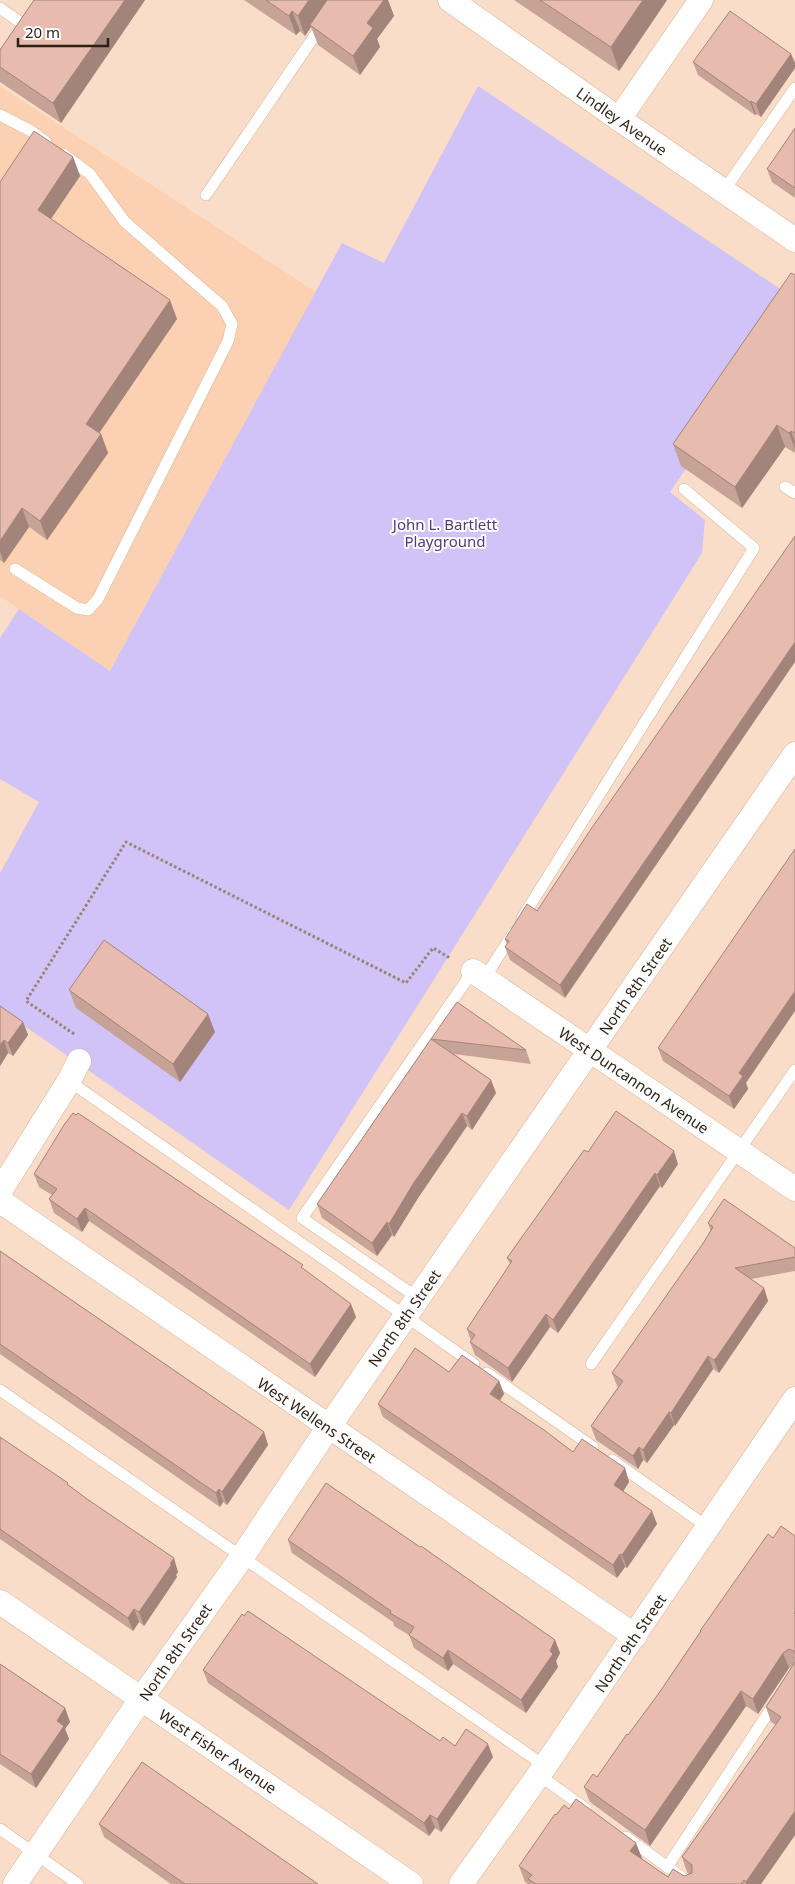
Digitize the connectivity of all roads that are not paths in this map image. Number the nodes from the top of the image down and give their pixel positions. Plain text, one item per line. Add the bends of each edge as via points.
1 (338, 0) edge
2 (450, 0) edge
3 (701, 0) edge
4 (0, 8) edge
5 (24, 25) edge
6 (795, 88) edge
7 (0, 115) edge
8 (619, 119) junction
9 (723, 192) junction
10 (206, 195) dead end
11 (795, 240) edge
12 (684, 489) dead end
13 (14, 569) dead end
14 (795, 754) edge
15 (479, 975) junction
16 (590, 1050) junction
17 (795, 1070) edge
18 (74, 1071) joint
19 (739, 1151) junction
20 (795, 1189) edge
21 (0, 1191) edge
22 (0, 1201) edge
23 (412, 1307) junction
24 (591, 1364) dead end
25 (0, 1390) edge
26 (795, 1399) edge
27 (328, 1428) junction
28 (709, 1528) junction
29 (242, 1557) junction
30 (0, 1602) edge
31 (635, 1636) junction
32 (784, 1688) edge
33 (141, 1699) junction
34 (542, 1771) junction
35 (595, 1815) edge
36 (0, 1829) edge
37 (619, 1832) edge
38 (36, 1854) junction
39 (667, 1867) junction
40 (15, 1884) edge
41 (78, 1884) edge
42 (410, 1884) edge
43 (461, 1884) edge
44 (691, 1884) edge

1 - 10 lane
2 - 8 street, Lindley Avenue
3 - 8 street
4 - 5 lane
6 - 9 lane
7 - 13 lane via 32,131 90,174 125,222 222,306 232,324 219,359 98,598 88,610 77,608
8 - 9 street, Lindley Avenue
9 - 11 street, Lindley Avenue
12 - 15 lane via 754,548
14 - 16 street, North 8th Street
15 - 16 street, West Duncannon Avenue
15 - 23 lane via 302,1218
16 - 19 street, West Duncannon Avenue
16 - 23 street, North 8th Street
17 - 19 lane
18 - 21 street
18 - 23 lane
19 - 20 street, West Duncannon Avenue
19 - 24 lane
22 - 27 street, West Wellens Street
23 - 27 street, North 8th Street
23 - 28 lane
25 - 29 lane
26 - 28 street, North 9th Street
27 - 29 street, North 8th Street
27 - 31 street, West Wellens Street
28 - 31 street, North 9th Street
29 - 33 street, North 8th Street
29 - 34 lane
30 - 33 street, West Fisher Avenue
31 - 34 street, North 9th Street
32 - 39 lane
33 - 38 street, North 8th Street
33 - 42 street, West Fisher Avenue
34 - 35 lane
34 - 43 street, North 9th Street
36 - 38 lane
37 - 39 lane
38 - 40 street, North 8th Street
38 - 41 lane
39 - 44 lane

